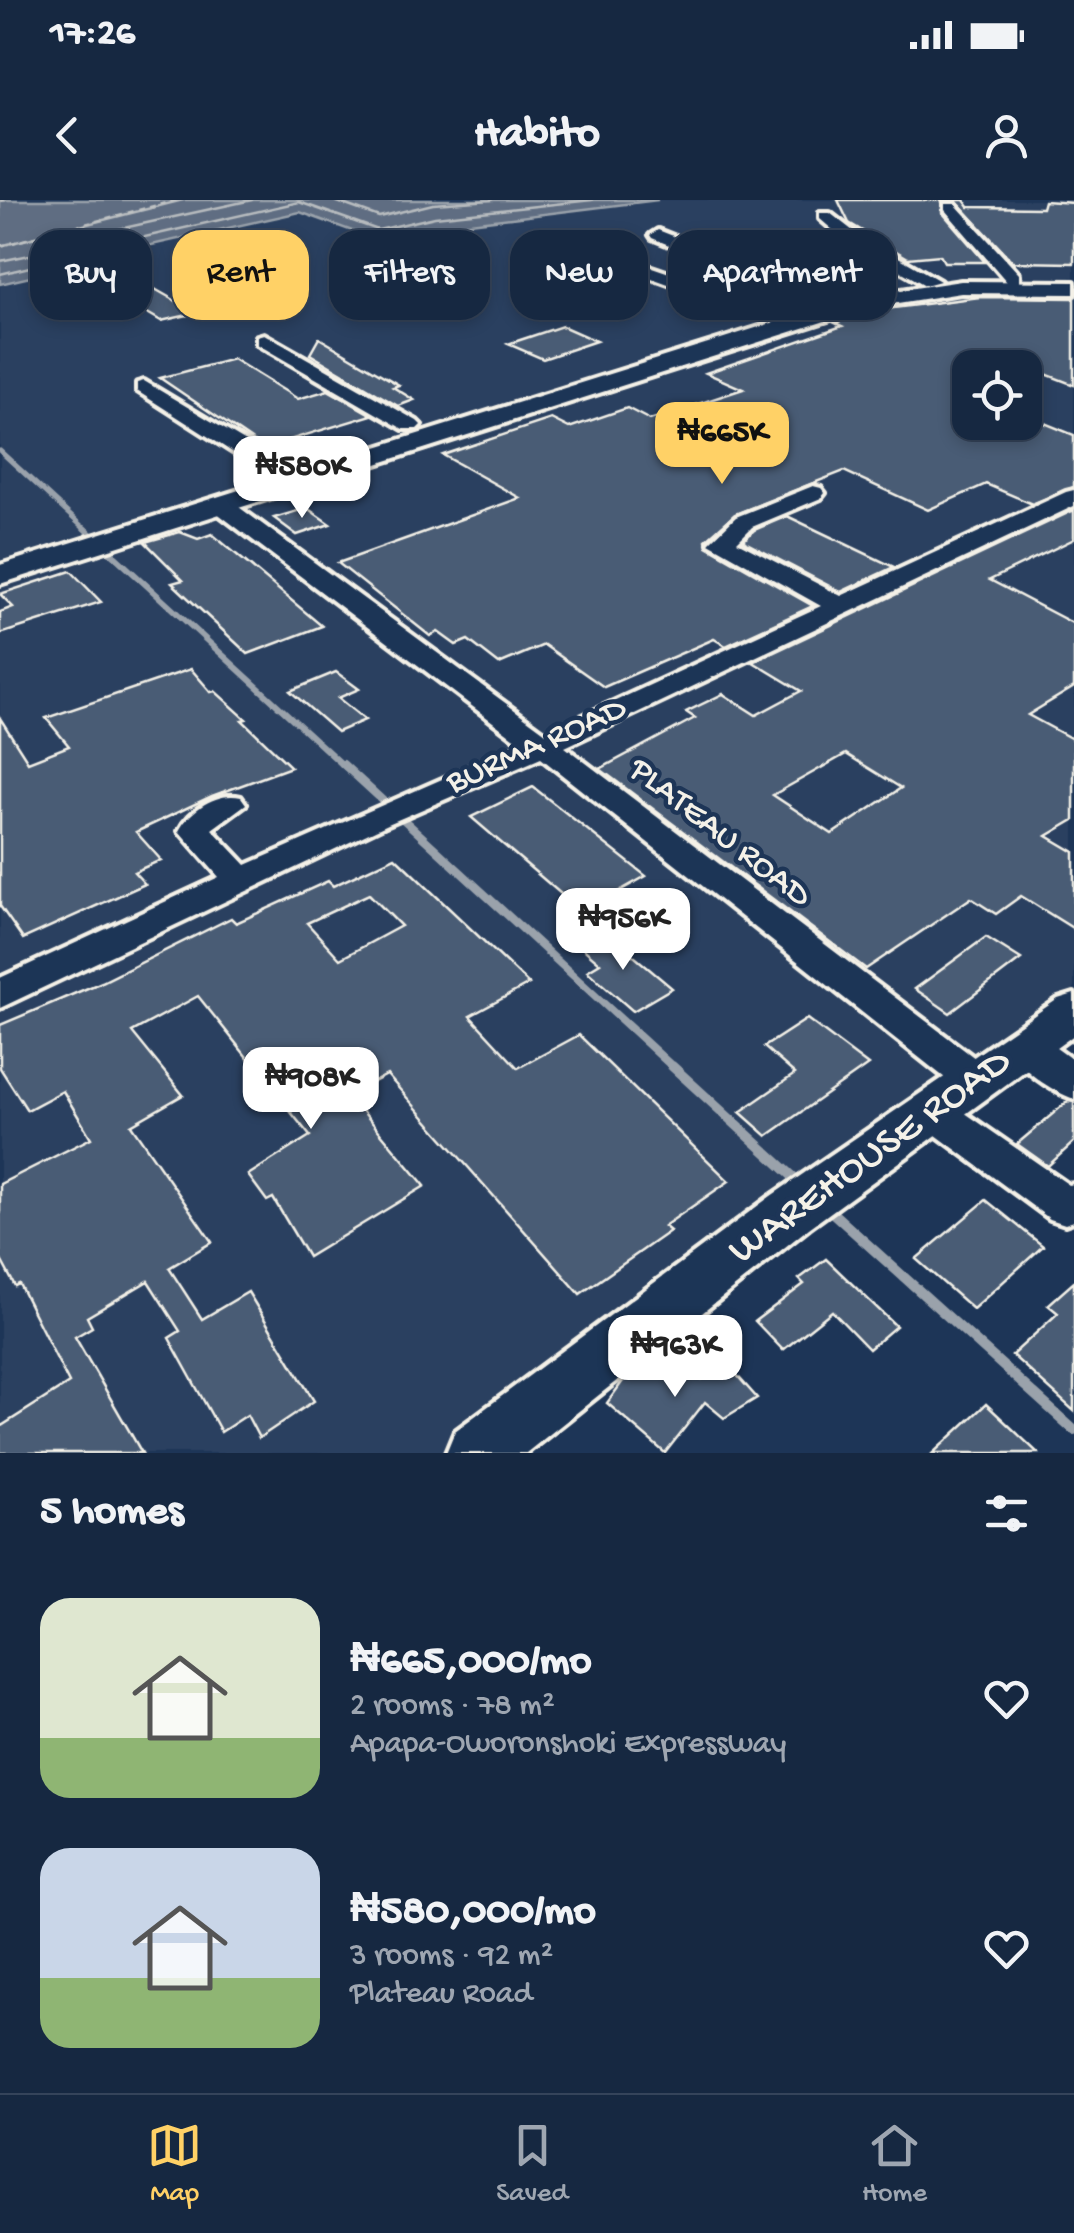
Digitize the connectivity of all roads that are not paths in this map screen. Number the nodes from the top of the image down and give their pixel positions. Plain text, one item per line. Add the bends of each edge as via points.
1 (950, 206) dead end
2 (825, 216) dead end
3 (658, 235) dead end
4 (668, 239) edge
5 (1012, 278) junction
6 (931, 281) junction
7 (1074, 284) edge
8 (896, 288) edge
9 (759, 320) edge
10 (264, 340) dead end
11 (646, 361) junction
12 (144, 386) dead end
13 (410, 425) junction
14 (272, 468) junction
15 (813, 493) dead end
16 (1074, 498) edge
17 (220, 504) junction
18 (85, 537) junction
19 (0, 552) edge
20 (0, 575) edge
21 (840, 606) junction
22 (544, 746) junction
23 (230, 804) dead end
24 (242, 881) junction
25 (0, 994) edge
26 (1074, 1010) edge
27 (1026, 1047) junction
28 (978, 1082) junction
29 (1074, 1083) edge
30 (932, 1110) junction
31 (1074, 1202) edge
32 (477, 1453) edge

1 - 5 street
2 - 6 street
3 - 4 street
5 - 6 main road
5 - 7 main road
6 - 8 main road
7 - 11 main road via 961,287 863,302
9 - 11 main road
10 - 13 street
11 - 13 main road
11 - 17 main road
12 - 14 street
13 - 14 main road
14 - 18 main road
15 - 21 street via 733,528 721,542
16 - 21 street, BURMA ROAD
17 - 18 main road
17 - 22 street, PLATEAU ROAD
18 - 19 main road
18 - 20 main road
21 - 22 street, BURMA ROAD
22 - 24 street, BURMA ROAD
22 - 28 street, PLATEAU ROAD
23 - 24 street via 195,831
24 - 25 street, BURMA ROAD
26 - 27 main road, WAREHOUSE ROAD
27 - 28 main road, WAREHOUSE ROAD
27 - 29 street
28 - 30 main road, WAREHOUSE ROAD
30 - 31 street via 1065,1206
30 - 32 main road, WAREHOUSE ROAD

